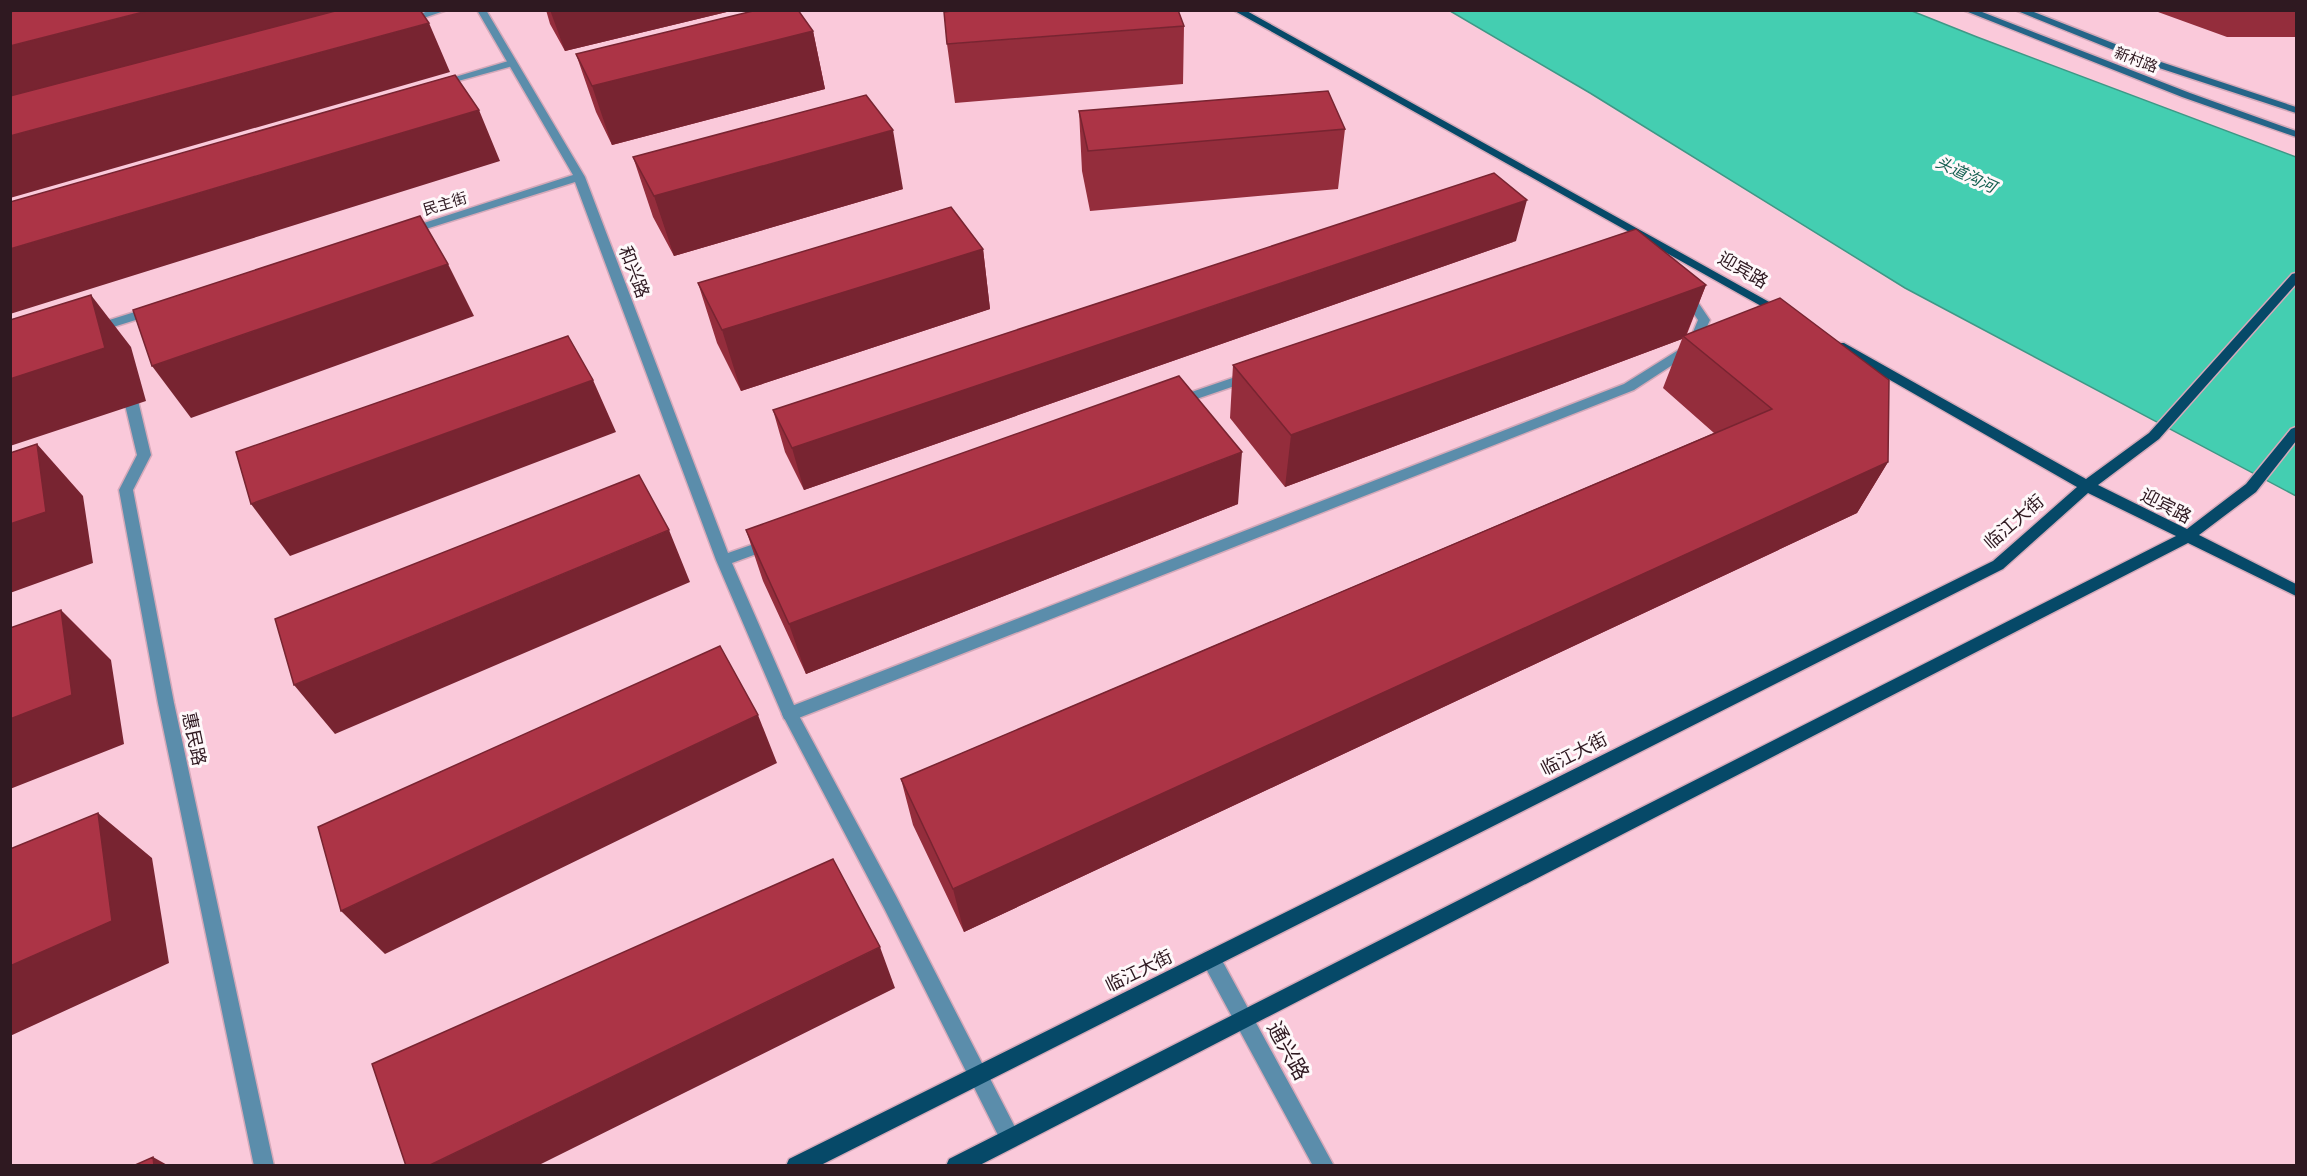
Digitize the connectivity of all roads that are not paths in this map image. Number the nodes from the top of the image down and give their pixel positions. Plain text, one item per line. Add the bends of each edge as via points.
1 (443, 10) edge
2 (481, 10) edge
3 (1237, 10) edge
4 (1967, 10) edge
5 (2019, 10) edge
6 (398, 23) edge
7 (512, 63) junction
8 (432, 86) edge
9 (2296, 110) edge
10 (2296, 134) edge
11 (579, 177) junction
12 (397, 234) edge
13 (1648, 237) junction
14 (1626, 245) edge
15 (1667, 265) edge
16 (2296, 277) edge
17 (1679, 283) edge
18 (169, 306) edge
19 (1794, 320) edge
20 (78, 334) edge
21 (1826, 338) edge
22 (123, 367) dead end
23 (1265, 371) edge
24 (1163, 406) edge
25 (2296, 432) edge
26 (2087, 486) junction
27 (2187, 537) junction
28 (780, 540) edge
29 (723, 560) junction
30 (2296, 590) edge
31 (790, 714) junction
32 (1210, 959) junction
33 (1243, 1020) junction
34 (977, 1075) junction
35 (1010, 1138) junction
36 (264, 1166) edge
37 (796, 1166) edge
38 (956, 1166) edge
39 (1324, 1166) edge

1 - 6 street
2 - 7 street, 和兴路
3 - 13 main road, 迎宾路
4 - 10 street, 新村路
5 - 9 street, 新村路 via 2157,64
7 - 8 street
7 - 11 street, 和兴路
11 - 12 street, 民主街
11 - 29 street, 和兴路
13 - 14 street
13 - 15 street
13 - 19 main road, 迎宾路
16 - 26 main road, 临江大街 via 2154,436
17 - 31 street via 1704,320 1693,346 1629,387
18 - 20 street via 114,329
21 - 26 main road, 迎宾路
22 - 36 street, 惠民路 via 144,455 126,490 166,703
23 - 24 street
25 - 27 main road via 2251,488
26 - 27 main road, 迎宾路
26 - 32 main road, 临江大街 via 1998,565
27 - 30 main road, 迎宾路
27 - 33 main road
28 - 29 street
29 - 31 street, 和兴路
31 - 34 street, 和兴路
32 - 33 street, 通兴路
32 - 34 main road, 临江大街
33 - 35 main road
33 - 39 street, 通兴路
34 - 35 street, 和兴路
34 - 37 main road, 临江大街
35 - 38 main road

